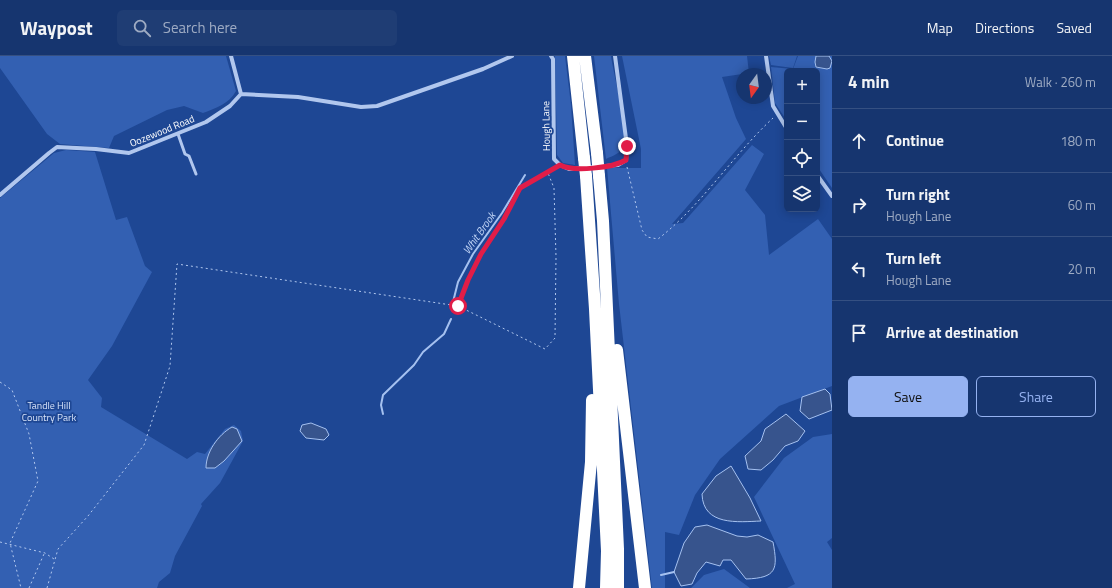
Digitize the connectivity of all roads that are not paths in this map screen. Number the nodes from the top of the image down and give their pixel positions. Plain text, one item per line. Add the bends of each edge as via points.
1 (231, 56) edge
2 (512, 56) edge
3 (551, 56) edge
4 (573, 56) edge
5 (585, 56) edge
6 (615, 56) edge
7 (766, 56) edge
8 (241, 94) junction
9 (784, 124) edge
10 (178, 134) junction
11 (196, 174) dead end
12 (818, 176) edge
13 (0, 195) edge
14 (832, 196) edge
15 (603, 221) junction
16 (592, 251) junction
17 (579, 588) edge
18 (606, 588) edge
19 (618, 588) edge
20 (645, 588) edge

1 - 8 street
2 - 8 street via 483,69 377,106 361,107 298,97
3 - 6 street, Hough Lane via 554,159 569,169 618,165 626,160 627,146
4 - 16 highway, bridge
5 - 15 highway, bridge
7 - 9 street via 773,106
8 - 10 street, Oozewood Road via 230,106 206,122
10 - 11 lane
10 - 13 street, Oozewood Road via 129,153 57,148
12 - 14 street
15 - 19 highway
15 - 20 highway
16 - 17 highway via 591,462
16 - 18 highway

